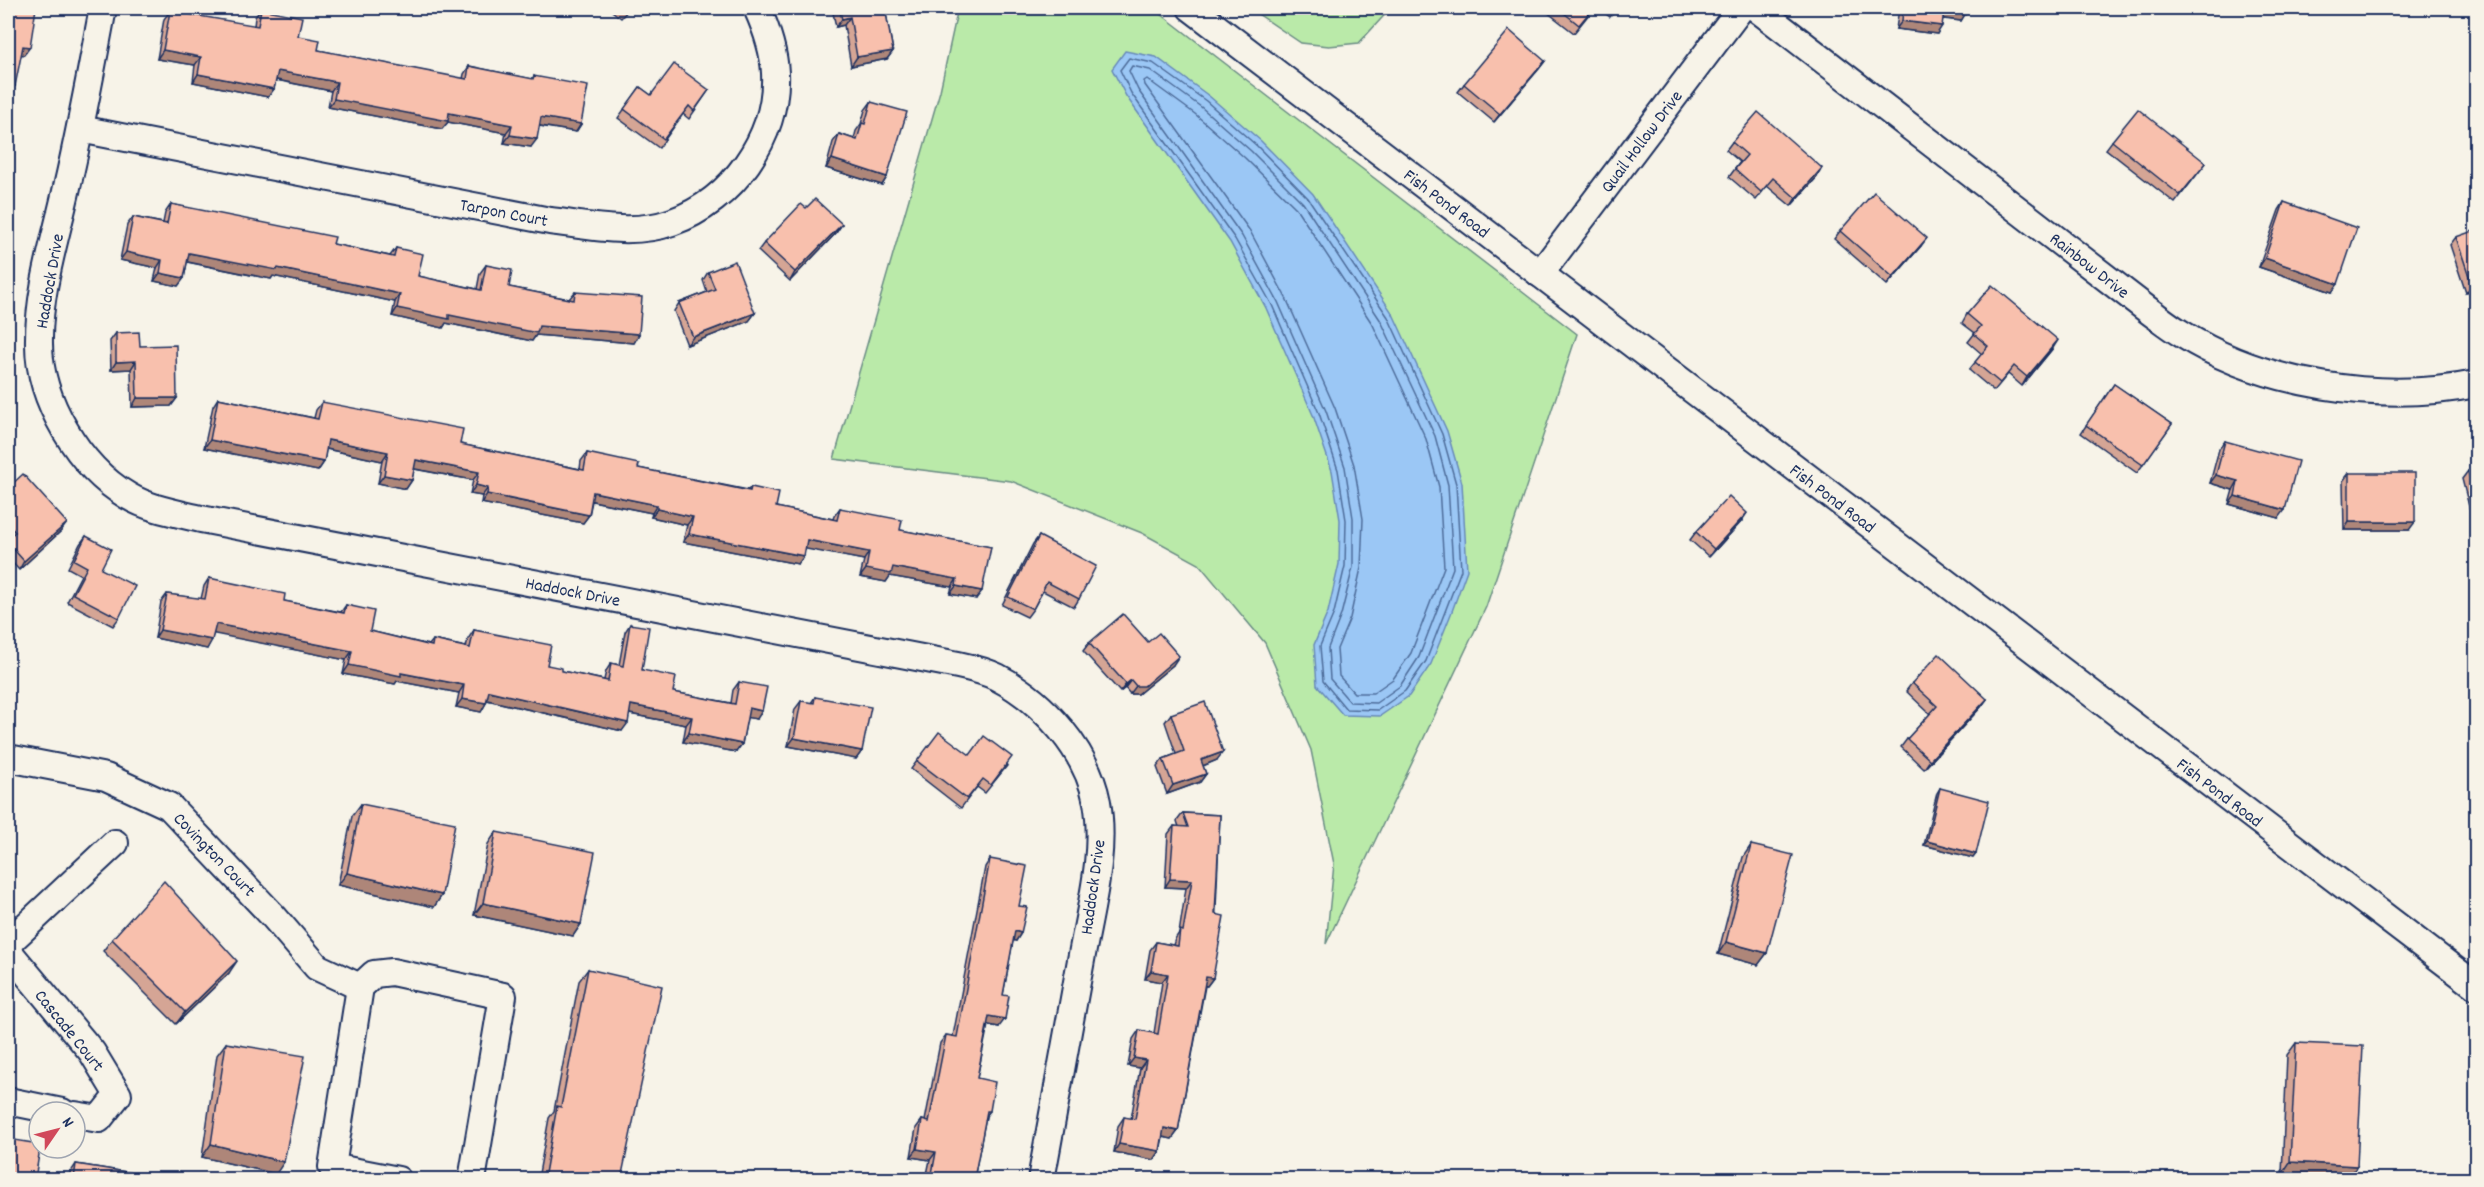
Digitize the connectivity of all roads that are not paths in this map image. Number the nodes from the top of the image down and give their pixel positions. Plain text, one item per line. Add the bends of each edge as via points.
1 (103, 8) edge
2 (757, 8) edge
3 (1191, 8) edge
4 (1741, 8) edge
5 (1756, 8) edge
6 (80, 129) junction
7 (1540, 274) junction
8 (2476, 384) edge
9 (8, 758) edge
10 (115, 843) dead end
11 (8, 943) edge
12 (8, 951) edge
13 (2476, 986) edge
14 (360, 987) junction
15 (8, 1101) edge
16 (27, 1105) edge
17 (87, 1117) edge
18 (398, 1179) edge
19 (472, 1179) edge
20 (1041, 1179) edge

1 - 6 street, Haddock Drive
2 - 6 street, Tarpon Court via 772,47 775,75 772,107 763,135 749,161 715,199 672,222 651,227 600,228 550,221
3 - 7 street, Fish Pond Road
4 - 7 street, Quail Hollow Drive
5 - 8 street, Rainbow Drive via 2148,310 2206,347 2284,376 2360,391 2426,392
6 - 20 street, Haddock Drive via 44,290 39,336 41,365 45,386 67,434 88,461 126,495 144,504 201,519 980,670 1033,701 1056,723 1086,772 1097,799 1101,829
7 - 13 street, Fish Pond Road
9 - 14 street, Covington Court via 106,777 169,806 317,967
10 - 11 street
12 - 17 street, Cascade Court via 92,1052 118,1095 99,1119
14 - 18 street via 332,1167
14 - 19 street via 374,974 392,972 503,996
15 - 16 street

